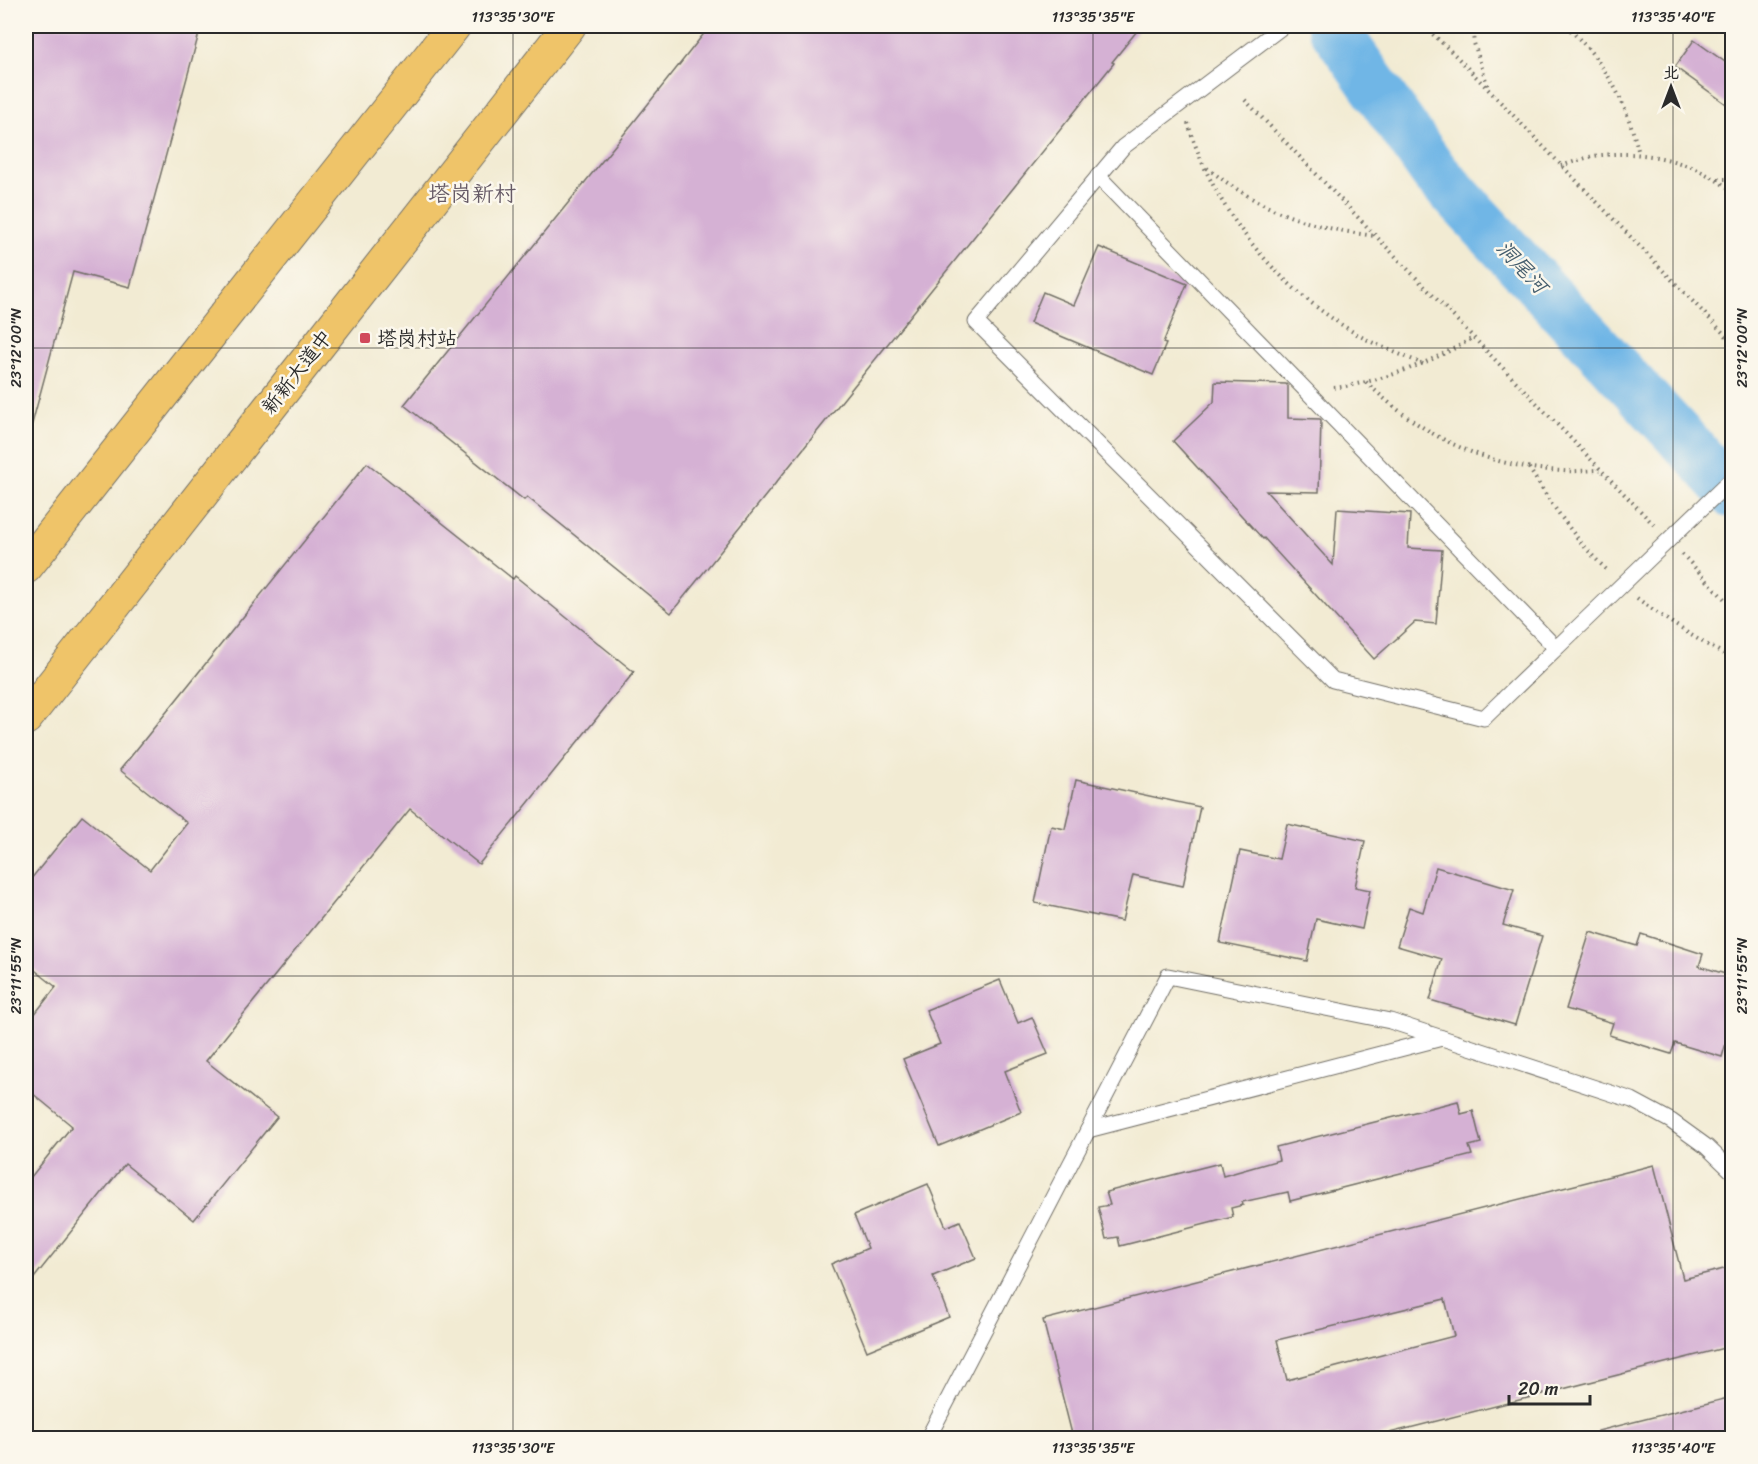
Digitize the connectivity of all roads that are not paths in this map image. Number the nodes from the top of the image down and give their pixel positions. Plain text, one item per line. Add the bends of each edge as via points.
1 (454, 26) edge
2 (569, 26) edge
3 (1283, 26) edge
4 (1098, 176) junction
5 (1732, 479) edge
6 (26, 567) edge
7 (1556, 648) junction
8 (26, 718) edge
9 (1443, 1038) junction
10 (1088, 1130) junction
11 (1732, 1171) edge
12 (928, 1438) edge

1 - 6 main road
2 - 8 main road, 新新大道中
3 - 4 lane via 1123,147
4 - 7 lane
4 - 7 lane via 976,322 1333,680 1484,718
5 - 7 lane, bridge
9 - 10 lane
9 - 10 lane via 1390,1021 1168,976
9 - 11 lane via 1632,1100 1671,1121
10 - 12 lane

